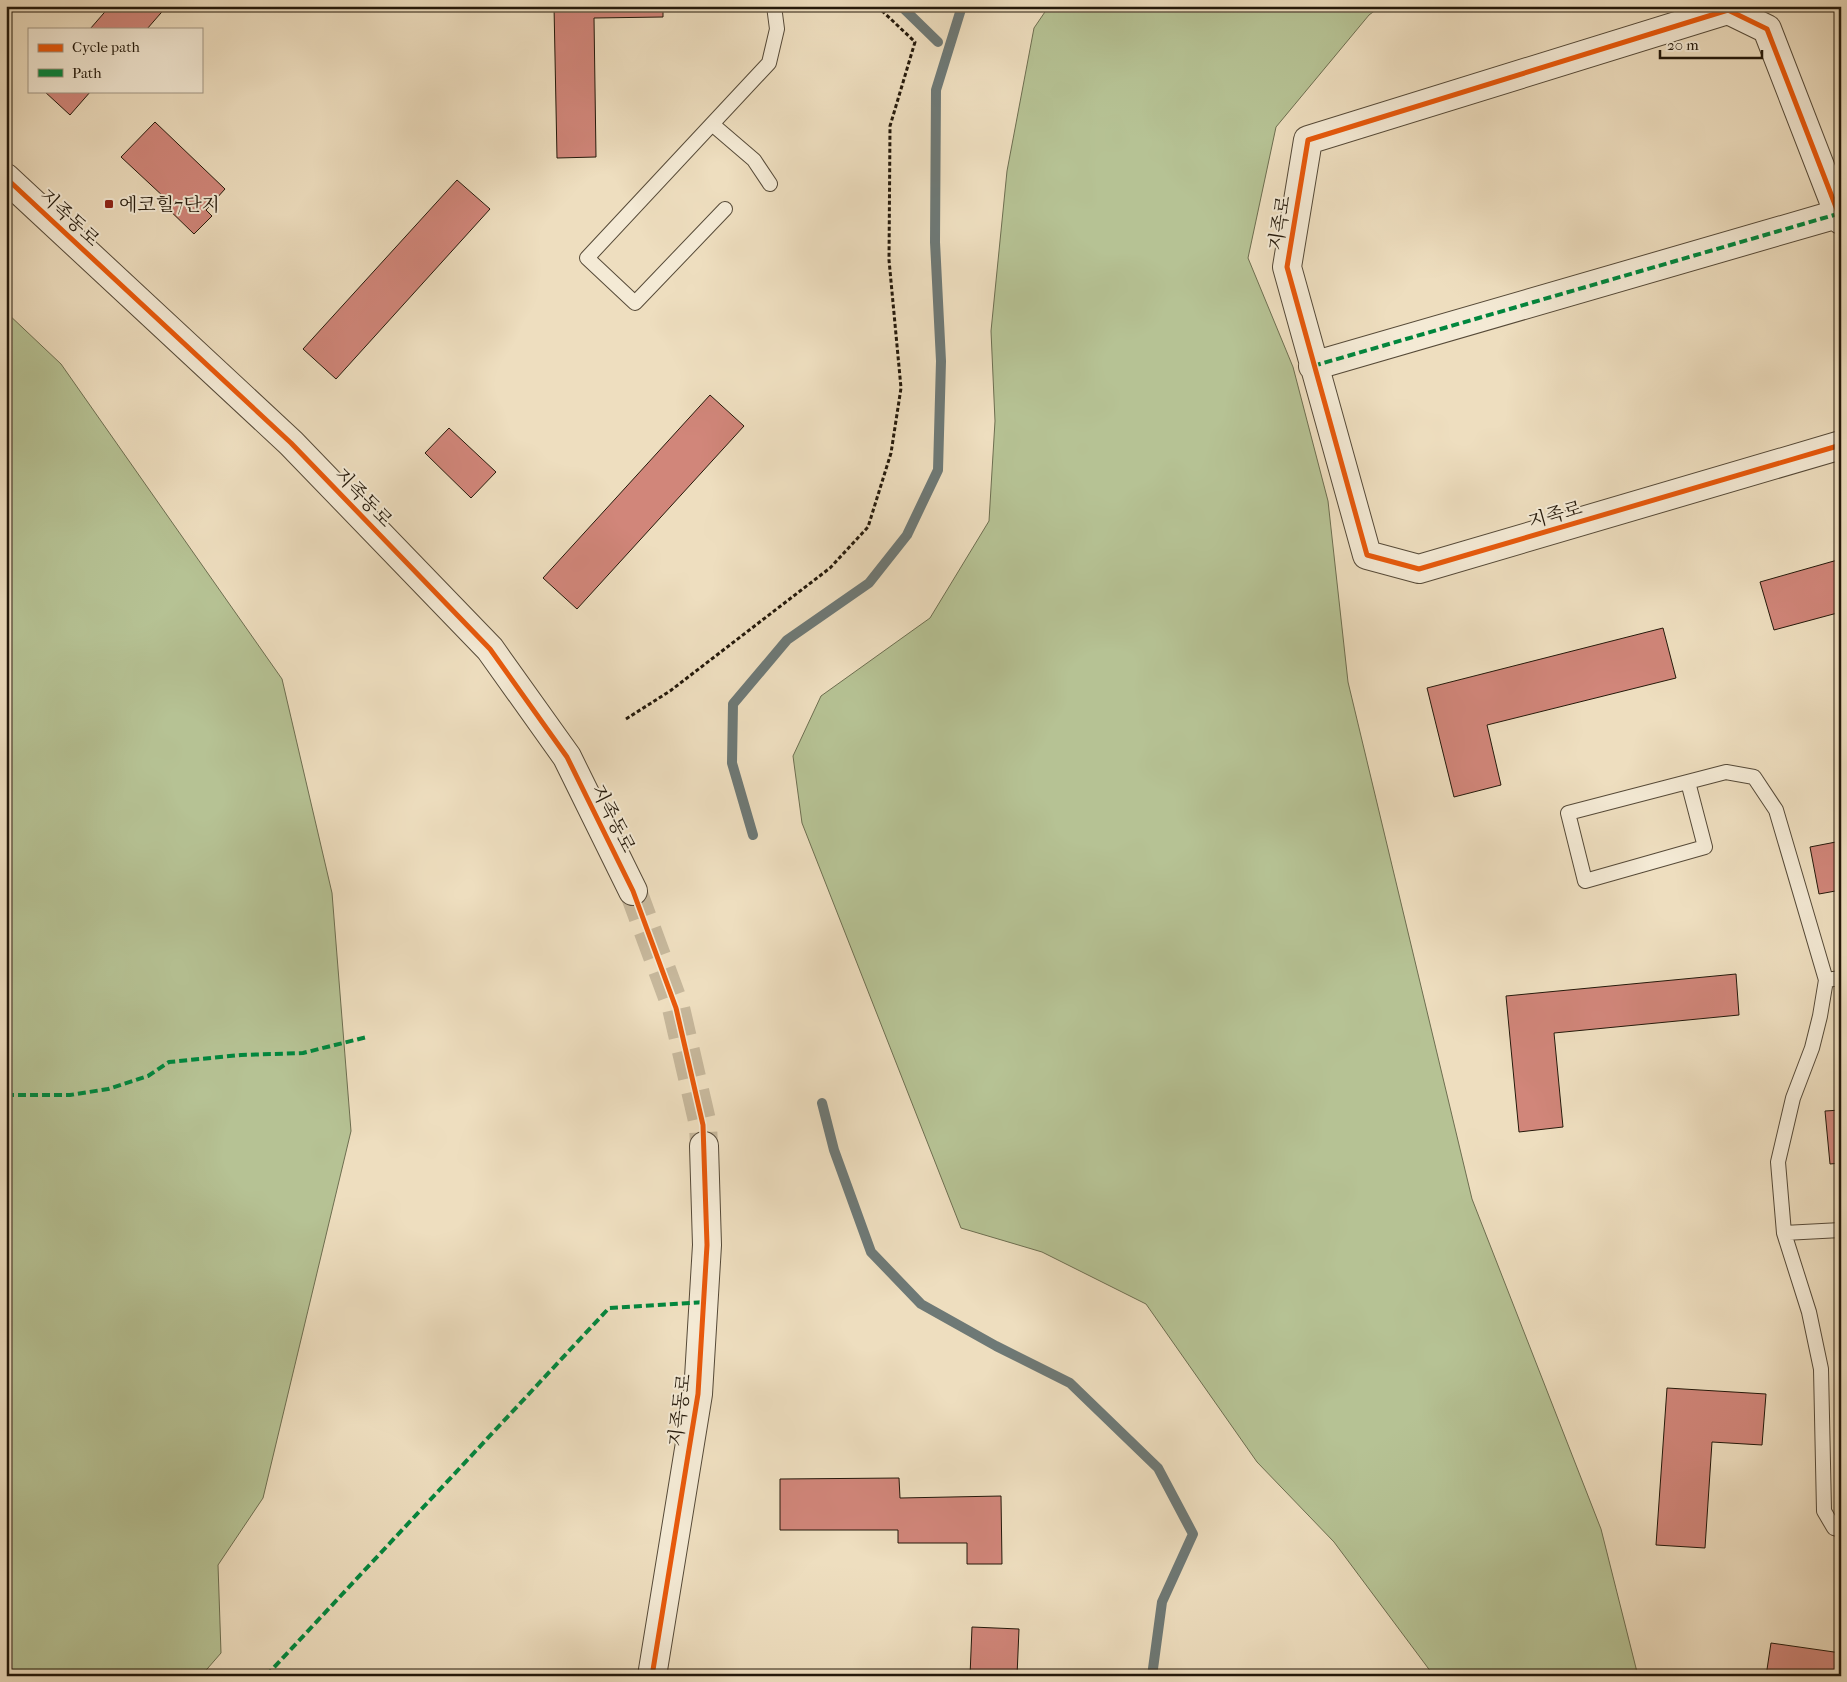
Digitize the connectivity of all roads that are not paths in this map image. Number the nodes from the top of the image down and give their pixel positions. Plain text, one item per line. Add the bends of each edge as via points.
1 (774, 6) edge
2 (712, 124) junction
3 (6, 178) edge
4 (770, 184) dead end
5 (725, 209) dead end
6 (1840, 216) edge
7 (1314, 366) junction
8 (1841, 445) edge
9 (1688, 782) junction
10 (633, 891) tunnel mouth
11 (1841, 978) edge
12 (1826, 980) junction
13 (704, 1146) tunnel mouth
14 (1841, 1230) edge
15 (1784, 1233) junction
16 (1841, 1530) edge
17 (652, 1676) edge

1 - 2 lane via 777,29 769,63
2 - 4 lane via 754,160
2 - 5 lane via 586,258 635,303
3 - 10 street, 지족동로 via 292,443 490,649 566,757
6 - 7 street, 지족로
6 - 7 street, 지족로 via 1766,29 1728,10 1308,140 1287,267
7 - 8 street, 지족로 via 1367,555 1419,569
9 - 9 lane via 1568,813 1585,881 1705,847
9 - 12 lane via 1726,772 1754,777 1776,810
11 - 12 lane
12 - 15 lane via 1812,1048 1793,1098 1778,1162
13 - 17 street, 지족동로 via 707,1245 698,1394
14 - 15 lane
15 - 16 lane via 1810,1312 1821,1369 1824,1510 1834,1528

